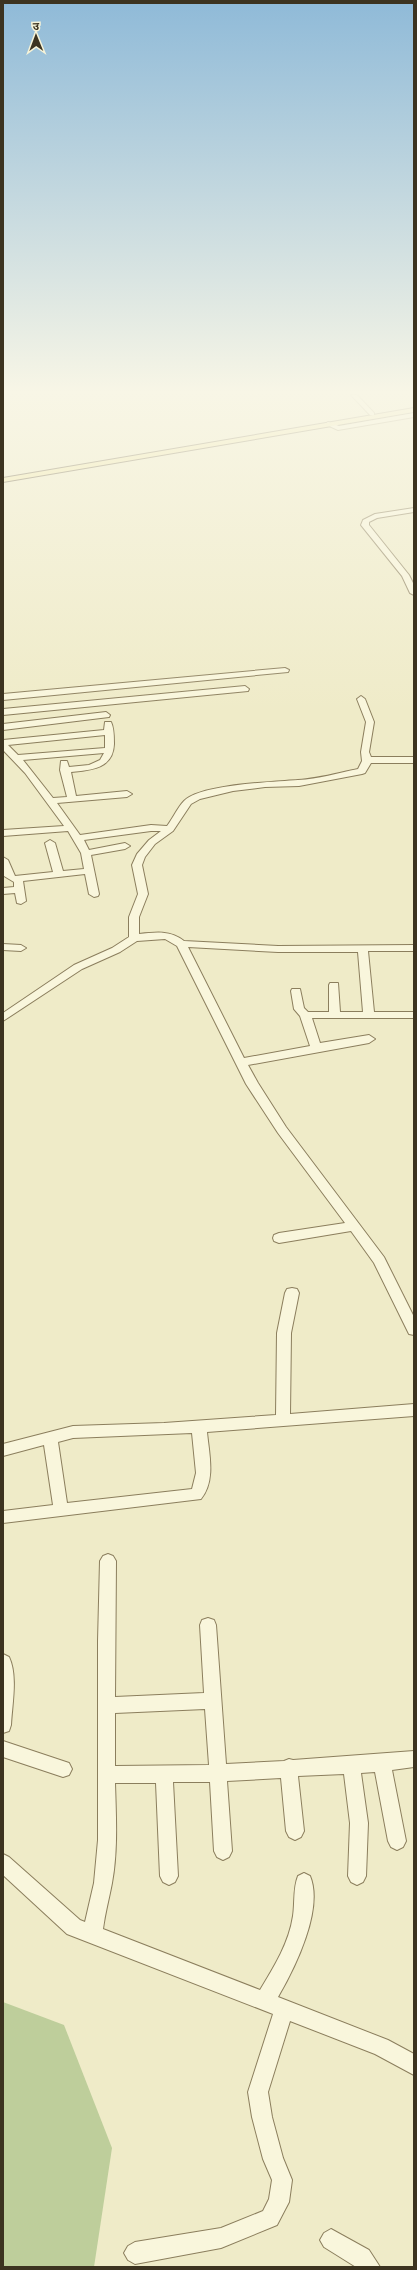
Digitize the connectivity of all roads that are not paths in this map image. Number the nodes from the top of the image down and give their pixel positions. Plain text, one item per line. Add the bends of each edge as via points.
1 (414, 510) edge
2 (414, 593) edge
3 (285, 670) dead end
4 (245, 688) dead end
5 (3, 696) edge
6 (361, 699) dead end
7 (104, 702) junction
8 (3, 712) edge
9 (106, 716) junction
10 (3, 727) edge
11 (109, 732) junction
12 (43, 739) junction
13 (3, 744) edge
14 (109, 750) junction
15 (61, 754) junction
16 (46, 755) junction
17 (16, 758) junction
18 (414, 760) edge
19 (365, 764) junction
20 (66, 770) junction
21 (128, 794) dead end
22 (72, 798) junction
23 (49, 801) junction
24 (70, 828) junction
25 (164, 828) junction
26 (3, 833) edge
27 (78, 838) junction
28 (50, 843) dead end
29 (125, 846) dead end
30 (86, 853) junction
31 (3, 860) edge
32 (90, 872) junction
33 (60, 874) junction
34 (18, 878) junction
35 (20, 889) junction
36 (3, 891) edge
37 (94, 894) dead end
38 (21, 901) dead end
39 (134, 938) junction
40 (181, 944) junction
41 (3, 947) edge
42 (21, 948) dead end
43 (414, 948) edge
44 (363, 949) junction
45 (334, 985) dead end
46 (296, 992) dead end
47 (335, 1014) junction
48 (305, 1015) junction
49 (369, 1015) junction
50 (414, 1015) edge
51 (3, 1018) edge
52 (369, 1039) dead end
53 (316, 1047) junction
54 (241, 1062) junction
55 (355, 1226) junction
56 (279, 1238) dead end
57 (292, 1293) dead end
58 (414, 1330) edge
59 (414, 1410) edge
60 (283, 1419) junction
61 (199, 1426) junction
62 (50, 1438) junction
63 (3, 1450) edge
64 (61, 1511) junction
65 (3, 1517) edge
66 (108, 1561) dead end
67 (208, 1625) dead end
68 (3, 1662) edge
69 (213, 1701) junction
70 (106, 1705) junction
71 (3, 1725) edge
72 (3, 1749) edge
73 (414, 1759) edge
74 (382, 1763) junction
75 (352, 1765) junction
76 (289, 1767) junction
77 (63, 1769) dead end
78 (218, 1773) junction
79 (164, 1774) junction
80 (107, 1775) junction
81 (295, 1831) dead end
82 (397, 1841) dead end
83 (223, 1851) dead end
84 (3, 1863) edge
85 (169, 1876) dead end
86 (357, 1876) dead end
87 (304, 1882) dead end
88 (93, 1934) junction
89 (264, 2002) junction
90 (284, 2010) junction
91 (414, 2065) edge
92 (331, 2240) dead end
93 (135, 2253) dead end
94 (369, 2267) edge

1 - 2 street via 375,516 365,521 365,525 405,575
3 - 5 street
4 - 7 street
6 - 19 street via 370,722
7 - 8 street
7 - 9 street
9 - 10 street
9 - 11 street
11 - 12 street
11 - 14 street
12 - 13 street
12 - 16 street
13 - 17 street
14 - 15 street
14 - 20 street via 102,766
15 - 16 street
15 - 20 street
16 - 17 street
17 - 23 street
18 - 19 street via 373,759
19 - 25 street via 351,774 299,783 233,788 197,797 188,802
20 - 22 street
21 - 22 street
22 - 23 street
23 - 24 street
24 - 26 street
24 - 27 street
25 - 27 street
25 - 39 street via 140,856 137,865 143,894 134,917
27 - 30 street
28 - 33 street
29 - 30 street
30 - 32 street
31 - 34 street via 10,878
32 - 33 street
32 - 37 street
33 - 34 street
34 - 35 street
35 - 36 street
35 - 38 street
39 - 40 street via 165,935 177,939
39 - 51 street via 116,950 78,967
40 - 44 street via 249,948
40 - 54 street
41 - 42 street
43 - 44 street
44 - 49 street
45 - 47 street
46 - 48 street via 299,1008
47 - 48 street
47 - 49 street
48 - 53 street
49 - 50 street
52 - 53 street
53 - 54 street via 309,1051
54 - 55 street via 282,1130
55 - 56 street
55 - 58 street via 379,1260
57 - 60 street via 284,1334
59 - 60 street
60 - 61 street
61 - 62 street via 73,1432
61 - 64 street via 203,1481 196,1495
62 - 63 street
62 - 64 street
64 - 65 street
66 - 70 street
67 - 69 street
68 - 71 street
69 - 70 street
69 - 78 street
70 - 80 street
72 - 77 street
73 - 74 street
74 - 75 street
74 - 82 street
75 - 76 street
75 - 86 street via 359,1823
76 - 78 street
76 - 81 street
78 - 79 street
78 - 83 street
79 - 80 street
79 - 85 street
80 - 88 street via 107,1840 103,1883
84 - 88 street via 74,1927
87 - 89 street via 304,1907 298,1938 290,1959
88 - 89 street
89 - 90 street
90 - 91 street via 381,2047
90 - 93 street via 258,2092 273,2159 282,2180 279,2202 270,2218 221,2238
92 - 94 street via 362,2257

